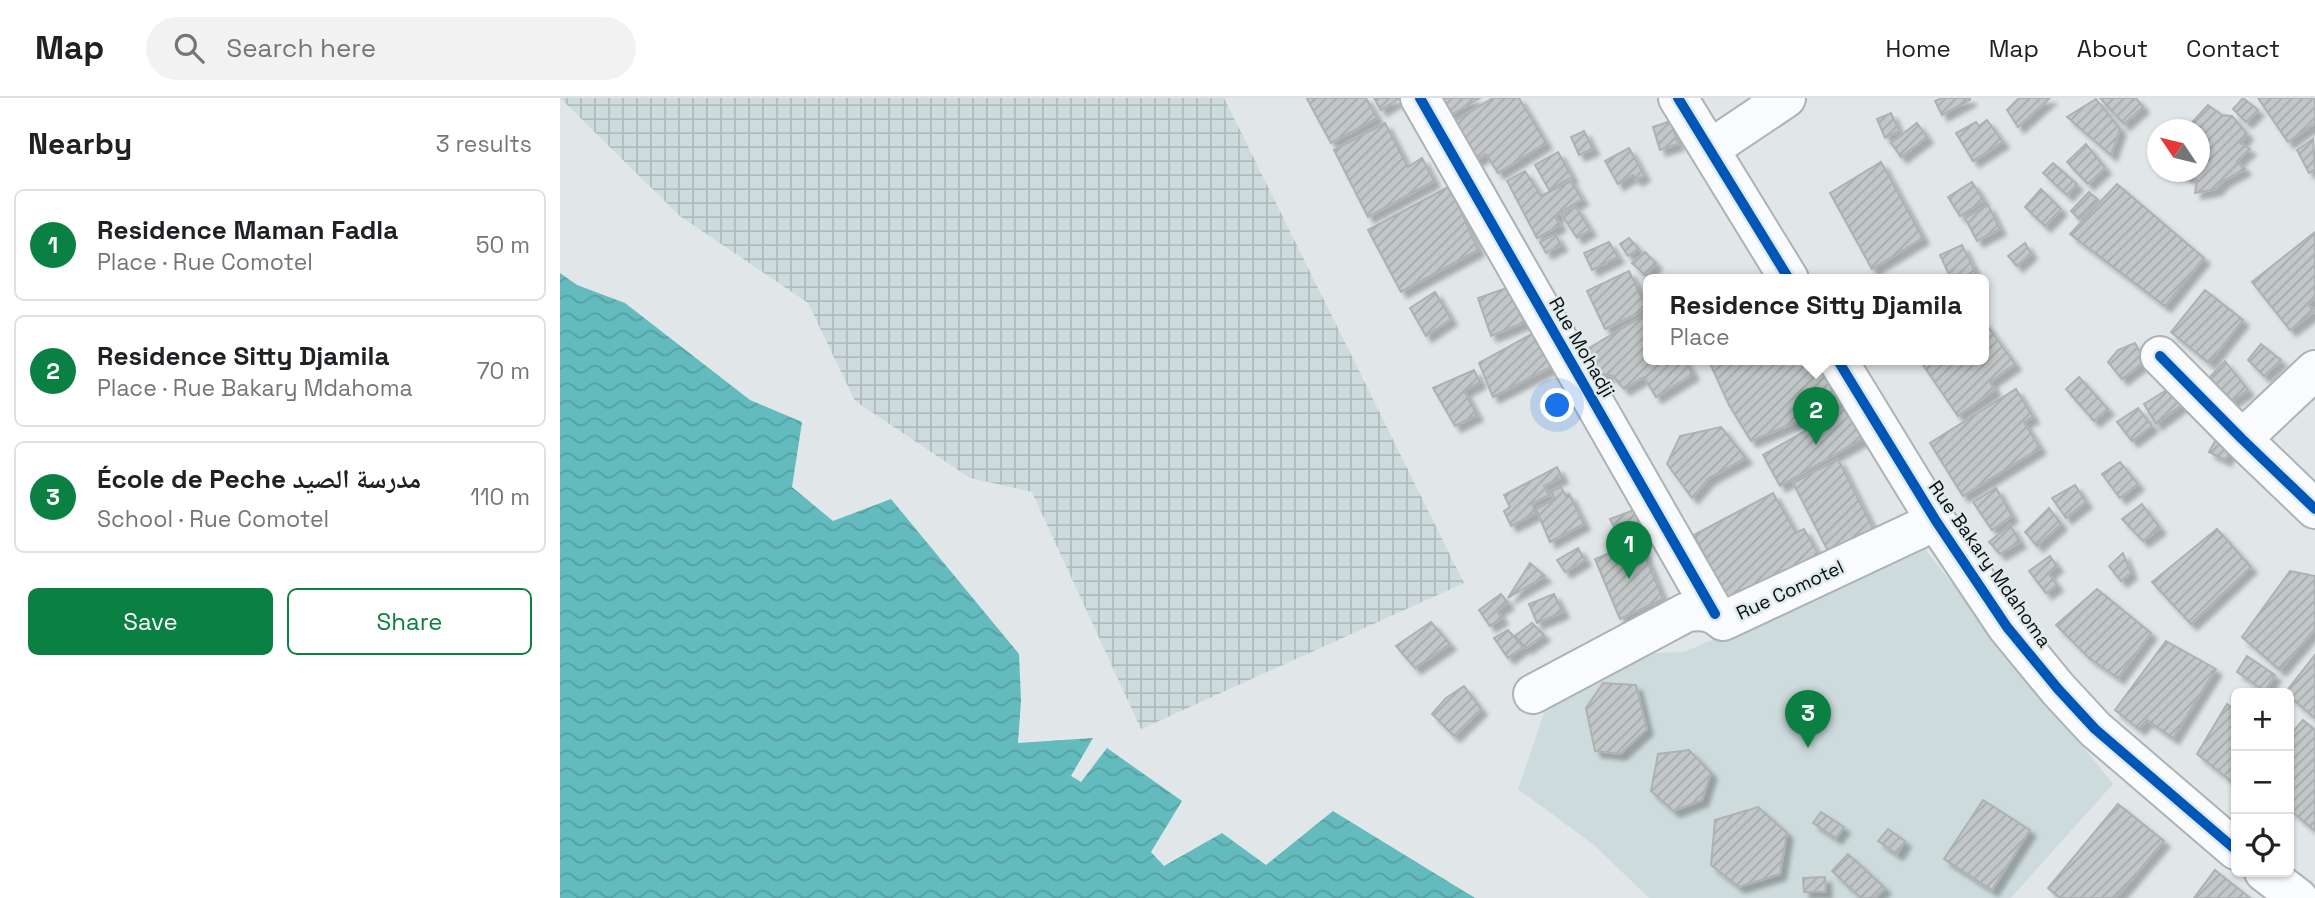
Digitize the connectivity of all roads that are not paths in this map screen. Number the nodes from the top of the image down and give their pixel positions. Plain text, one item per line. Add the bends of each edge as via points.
1 (1420, 98) edge
2 (1678, 98) edge
3 (1786, 98) edge
4 (1710, 149) junction
5 (1785, 274) edge
6 (2160, 356) dead end
7 (1842, 365) edge
8 (2315, 370) edge
9 (2242, 439) junction
10 (2315, 509) edge
11 (1936, 521) junction
12 (1715, 614) junction
13 (1533, 694) dead end
14 (2231, 846) edge
15 (2271, 877) edge
16 (2298, 898) edge

1 - 12 street, Rue Mohadji
2 - 4 street
3 - 4 street
4 - 5 street
6 - 9 street
7 - 11 street, Rue Bakary Mdahoma
8 - 9 street
9 - 10 street
11 - 12 street, Rue Comotel via 1723,621
11 - 14 street, Rue Bakary Mdahoma via 2007,627 2095,729
12 - 13 street, Rue Comotel via 1687,612
15 - 16 street

